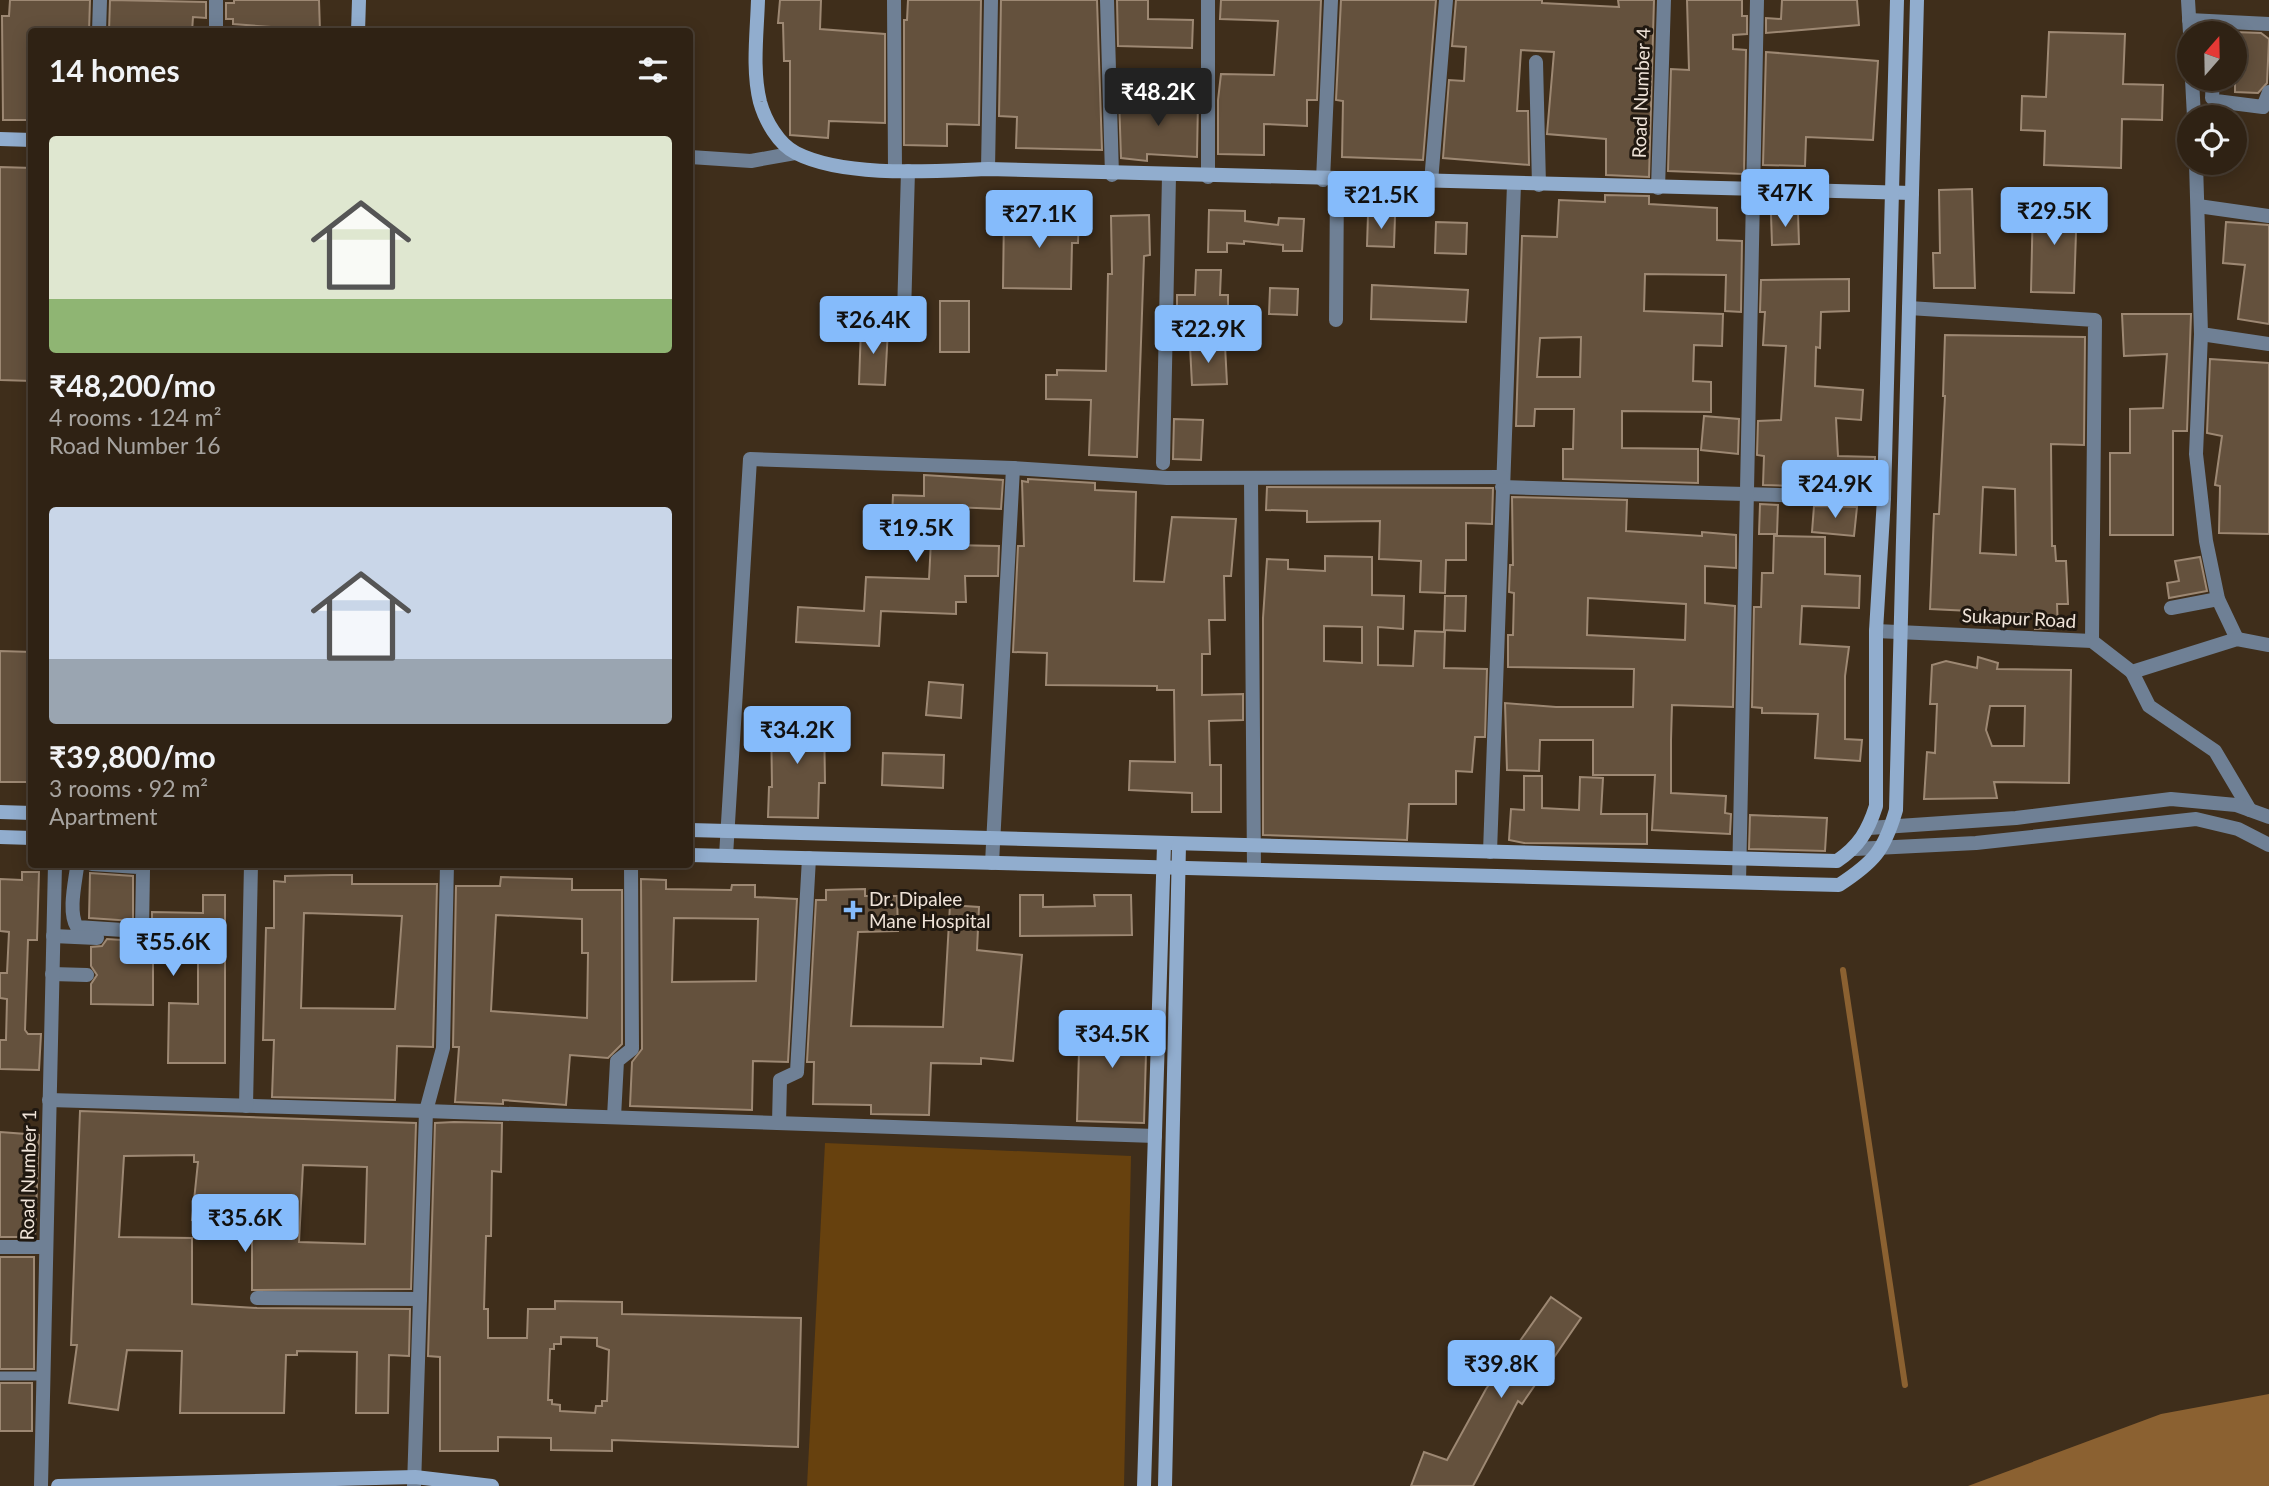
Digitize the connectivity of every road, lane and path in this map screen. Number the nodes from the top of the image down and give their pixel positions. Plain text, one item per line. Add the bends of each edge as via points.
1 (100, 0) edge
2 (216, 0) edge
3 (359, 0) edge
4 (758, 0) edge
5 (894, 0) edge
6 (991, 0) edge
7 (1107, 0) edge
8 (1208, 0) edge
9 (1331, 0) edge
10 (1446, 0) edge
11 (1664, 0) edge
12 (1757, 0) edge
13 (2188, 0) edge
14 (1897, 2) edge
15 (1917, 2) edge
16 (2190, 21) edge
17 (2269, 24) edge
18 (2247, 25) edge
19 (99, 28) edge
20 (216, 28) edge
21 (358, 28) edge
22 (1536, 62) dead end
23 (2212, 91) edge
24 (2269, 92) edge
25 (0, 139) edge
26 (28, 140) edge
27 (795, 153) junction
28 (693, 157) edge
29 (988, 169) junction
30 (901, 171) junction
31 (1112, 175) junction
32 (2197, 175) edge
33 (1169, 176) junction
34 (1208, 177) junction
35 (1330, 180) junction
36 (1431, 182) junction
37 (1514, 184) junction
38 (1539, 185) junction
39 (1658, 188) junction
40 (1756, 190) junction
41 (1892, 193) junction
42 (1912, 194) junction
43 (2198, 206) junction
44 (2269, 216) edge
45 (1909, 308) junction
46 (904, 314) dead end
47 (1336, 320) dead end
48 (2201, 334) junction
49 (2269, 344) edge
50 (1163, 463) dead end
51 (1013, 468) junction
52 (1251, 479) junction
53 (1502, 482) junction
54 (1746, 494) junction
55 (1884, 498) junction
56 (2218, 599) junction
57 (2171, 608) dead end
58 (1876, 631) junction
59 (1902, 631) junction
60 (2237, 639) junction
61 (2092, 641) junction
62 (2269, 645) edge
63 (2132, 672) junction
64 (2250, 810) junction
65 (0, 812) edge
66 (28, 813) edge
67 (2269, 817) edge
68 (1891, 826) junction
69 (1869, 828) junction
70 (693, 830) edge
71 (727, 831) junction
72 (0, 837) edge
73 (28, 838) edge
74 (993, 838) junction
75 (1164, 845) junction
76 (1179, 845) junction
77 (2269, 845) edge
78 (1254, 846) junction
79 (1855, 849) junction
80 (1880, 849) junction
81 (1490, 852) junction
82 (693, 855) edge
83 (726, 856) junction
84 (809, 858) junction
85 (1739, 858) junction
86 (992, 863) junction
87 (1171, 867) junction
88 (55, 868) edge
89 (76, 868) edge
90 (140, 868) edge
91 (251, 868) edge
92 (447, 868) edge
93 (631, 868) edge
94 (1254, 869) junction
95 (1739, 882) junction
96 (54, 892) junction
97 (75, 894) junction
98 (53, 936) junction
99 (115, 938) dead end
100 (52, 974) junction
101 (87, 975) dead end
102 (49, 1100) junction
103 (246, 1106) junction
104 (426, 1111) junction
105 (614, 1117) junction
106 (779, 1123) junction
107 (1155, 1136) junction
108 (0, 1247) edge
109 (46, 1247) junction
110 (257, 1298) dead end
111 (420, 1300) junction
112 (0, 1376) edge
113 (43, 1376) junction
114 (414, 1481) edge
115 (41, 1486) edge
116 (58, 1486) edge
117 (492, 1486) edge
118 (1144, 1486) edge
119 (1165, 1486) edge

1 - 19 street
2 - 20 street
3 - 21 street
4 - 27 street via 756,78 760,103 771,129
5 - 30 street
6 - 29 street
7 - 31 street
8 - 34 street
9 - 35 street
10 - 36 street
11 - 39 street, Road Number 4
12 - 40 street
13 - 16 street
14 - 15 street
14 - 41 street
15 - 42 street
17 - 18 street
22 - 38 street
23 - 24 street via 2216,101 2263,107
25 - 26 street
27 - 28 street via 751,161
27 - 30 street via 832,164
29 - 30 street
29 - 31 street
30 - 46 street
31 - 33 street
32 - 43 street
33 - 34 street
33 - 50 street
34 - 35 street
35 - 36 street
35 - 47 street
36 - 37 street
37 - 38 street
37 - 53 street
38 - 39 street
39 - 40 street
40 - 41 street
40 - 54 street
41 - 42 street
41 - 55 street
42 - 45 street
43 - 44 street
43 - 48 street
45 - 59 street
45 - 61 street via 2095,320
48 - 49 street
48 - 56 street via 2196,454
51 - 52 street
51 - 71 street via 750,459
51 - 74 street
52 - 53 street
52 - 78 street
53 - 54 street
53 - 81 street
54 - 55 street
54 - 85 street
55 - 58 street
56 - 57 street
56 - 60 street
58 - 59 street, Sukapur Road
58 - 69 street via 1876,806
59 - 61 street, Sukapur Road
59 - 68 street via 1896,810
60 - 62 street
60 - 63 street
61 - 63 street, Sukapur Road
63 - 64 street via 2149,706 2216,751
64 - 67 street
64 - 68 street via 2206,800 2171,799 2016,818
65 - 66 street
68 - 69 street
68 - 80 street
69 - 79 street
70 - 71 street
71 - 74 street
71 - 83 street
72 - 73 street
74 - 75 street
74 - 86 street
75 - 76 street
75 - 87 street
76 - 78 street
76 - 87 street
77 - 80 street via 2238,829 2196,819
78 - 81 street
78 - 94 street
79 - 80 street
79 - 85 street via 1837,861
80 - 95 street via 1868,866 1839,884
81 - 85 street
82 - 83 street
83 - 84 street
84 - 86 street
84 - 106 street via 797,1072 779,1080
85 - 95 street
86 - 87 street
87 - 94 street
87 - 107 street
87 - 119 street
88 - 96 street, Road Number 1
89 - 97 street
90 - 97 street via 142,929 138,931 77,927
91 - 103 street
92 - 104 street via 443,1048
93 - 105 street via 632,1049 617,1062
94 - 95 street
96 - 97 street
96 - 98 street, Road Number 1
98 - 99 street
98 - 100 street, Road Number 1
100 - 101 street
100 - 102 street, Road Number 1
102 - 103 street
102 - 109 street, Road Number 1
103 - 104 street
104 - 105 street
104 - 111 street
105 - 106 street
106 - 107 street
107 - 118 street
108 - 109 street
109 - 113 street, Road Number 1
110 - 111 street
111 - 114 street
112 - 113 lane
113 - 115 street, Road Number 1
114 - 116 street
114 - 117 street

